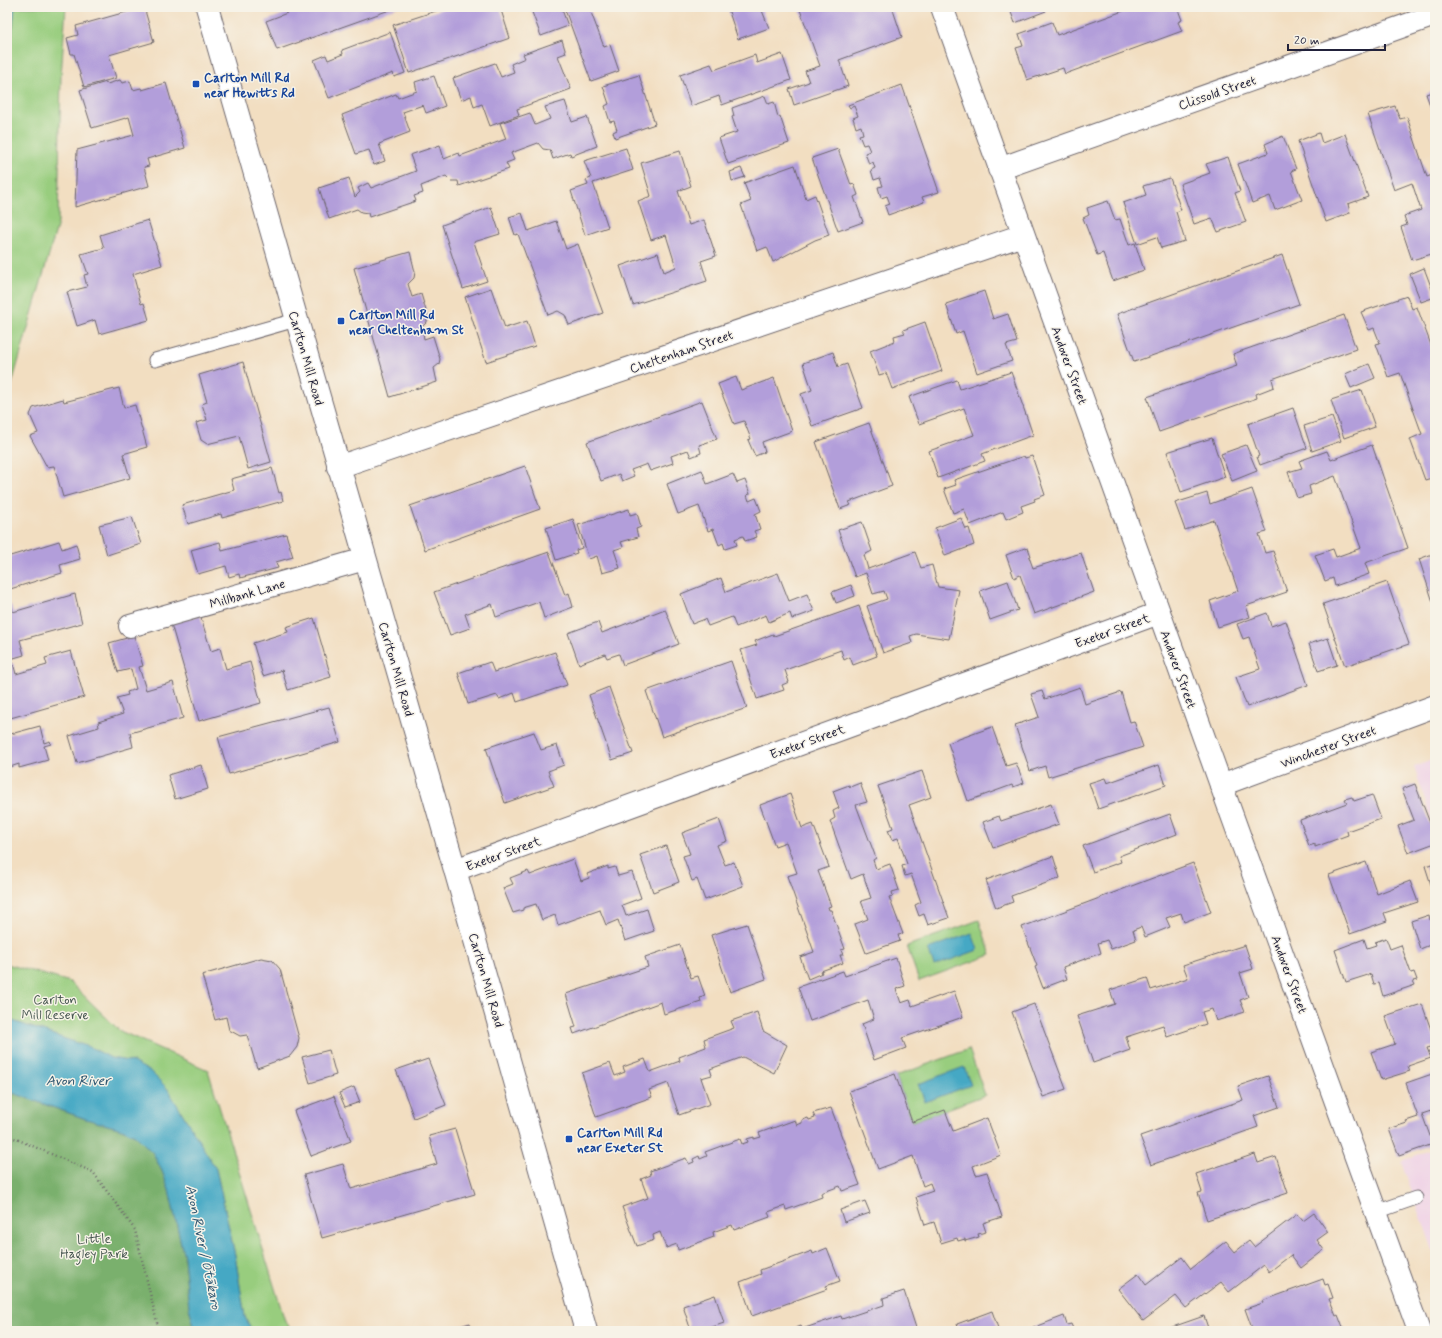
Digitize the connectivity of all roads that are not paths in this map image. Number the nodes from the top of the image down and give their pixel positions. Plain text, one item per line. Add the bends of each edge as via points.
1 (206, 7) edge
2 (942, 7) edge
3 (1435, 15) edge
4 (999, 169) junction
5 (1023, 235) junction
6 (296, 320) junction
7 (154, 360) dead end
8 (338, 466) junction
9 (365, 559) junction
10 (1159, 613) junction
11 (130, 626) dead end
12 (1435, 706) edge
13 (1221, 785) junction
14 (456, 870) junction
15 (1416, 1198) dead end
16 (1376, 1212) junction
17 (586, 1331) edge
18 (1419, 1331) edge

1 - 6 street, Carlton Mill Road
2 - 4 street, Andover Street
3 - 4 street, Clissold Street
4 - 5 street, Andover Street
5 - 8 street, Cheltenham Street
5 - 10 street, Andover Street
6 - 7 lane
6 - 8 street, Carlton Mill Road
8 - 9 street, Carlton Mill Road
9 - 11 street, Millbank Lane
9 - 14 street, Carlton Mill Road
10 - 13 street, Andover Street
10 - 14 street, Exeter Street
12 - 13 street, Winchester Street
13 - 16 street, Andover Street
14 - 17 street, Carlton Mill Road
15 - 16 lane
16 - 18 street, Andover Street

